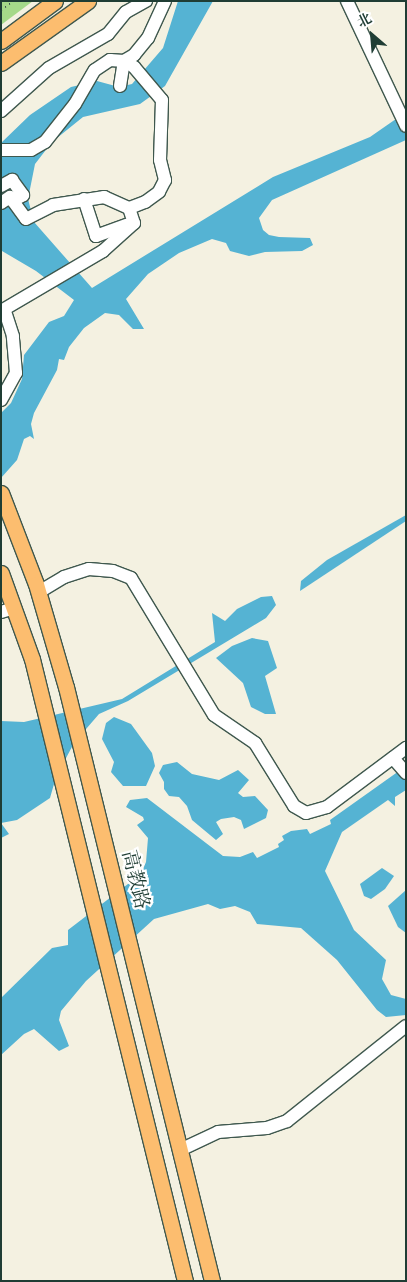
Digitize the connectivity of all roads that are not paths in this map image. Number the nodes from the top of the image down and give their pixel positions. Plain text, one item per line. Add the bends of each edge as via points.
1 (55, 1) edge
2 (88, 1) edge
3 (146, 1) edge
4 (165, 1) edge
5 (347, 1) edge
6 (1, 41) edge
7 (124, 60) junction
8 (1, 63) edge
9 (120, 86) dead end
10 (1, 111) edge
11 (406, 126) edge
12 (1, 150) edge
13 (1, 186) edge
14 (84, 199) junction
15 (7, 202) edge
16 (128, 208) junction
17 (134, 223) junction
18 (3, 311) edge
19 (1, 400) edge
20 (4, 499) edge
21 (1, 573) edge
22 (38, 592) junction
23 (8, 610) edge
24 (406, 748) edge
25 (393, 758) junction
26 (406, 773) edge
27 (406, 1026) edge
28 (180, 1150) junction
29 (185, 1281) edge
30 (212, 1281) edge

1 - 6 main road
2 - 8 main road
3 - 10 street via 126,12 108,34 49,68
4 - 7 street via 148,38 134,55
5 - 11 street
7 - 9 street
7 - 12 street via 110,60 89,78 75,104 45,142 31,150
7 - 16 street via 162,100 160,160 164,180 159,192
13 - 15 street via 12,180 23,195
14 - 15 street via 53,205 26,219
14 - 16 street via 104,197
14 - 17 street via 96,236
16 - 17 street
17 - 18 street via 103,251
18 - 19 street via 13,336 16,373
20 - 22 main road, 高教路
21 - 23 main road
22 - 25 street via 64,577 89,569 131,578 214,715 255,743 294,806 306,813 327,808
22 - 28 main road, 高教路 via 66,687
23 - 29 main road via 32,659
24 - 25 street
25 - 26 street
27 - 28 street via 287,1121 268,1128 218,1132
28 - 30 main road, 高教路

